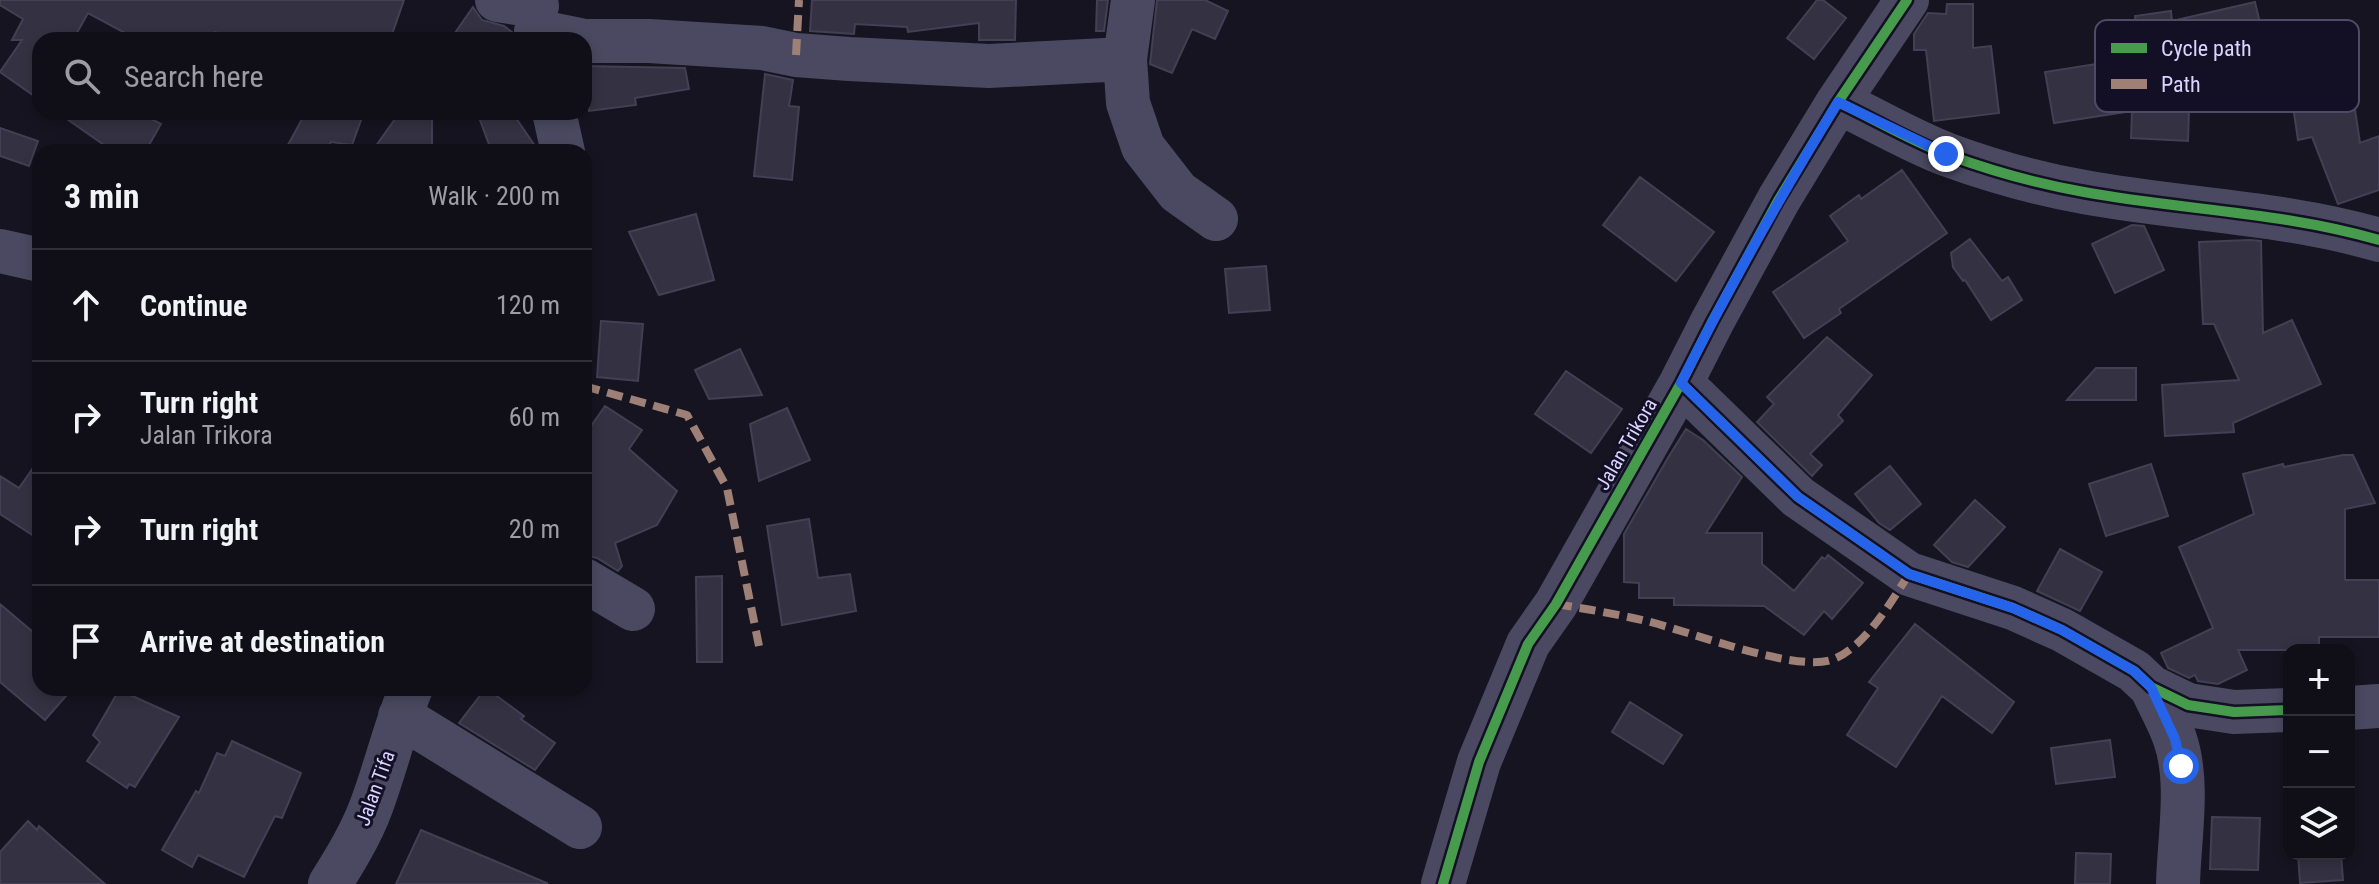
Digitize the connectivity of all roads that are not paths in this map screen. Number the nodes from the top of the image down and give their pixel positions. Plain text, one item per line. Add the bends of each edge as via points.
1 (1133, 0) edge
2 (1907, 0) edge
3 (529, 15) edge
4 (565, 32) edge
5 (592, 40) edge
6 (1125, 59) junction
7 (1838, 102) junction
8 (556, 120) edge
9 (561, 144) edge
10 (1216, 219) dead end
11 (2379, 240) edge
12 (0, 251) edge
13 (32, 258) edge
14 (1681, 383) junction
15 (592, 585) edge
16 (633, 609) dead end
17 (2151, 687) junction
18 (406, 702) edge
19 (2379, 706) edge
20 (2355, 708) edge
21 (2283, 710) edge
22 (580, 827) dead end
23 (330, 884) edge
24 (1443, 884) edge
25 (2178, 884) edge

1 - 6 street
2 - 7 street, Jalan Trikora
3 - 4 street
5 - 6 street via 989,66
6 - 10 street via 1128,103 1143,147 1178,192
7 - 11 street via 1946,154 2022,178 2083,192 2338,228
7 - 14 street, Jalan Trikora
8 - 9 street
12 - 13 street
14 - 17 street via 1798,497 1909,574 2062,630 2134,671
14 - 24 street, Jalan Trikora via 1528,644 1479,762
15 - 16 street
17 - 21 street via 2208,710
17 - 25 street via 2181,766
18 - 22 street
18 - 23 street, Jalan Tifa via 371,809
19 - 20 street

